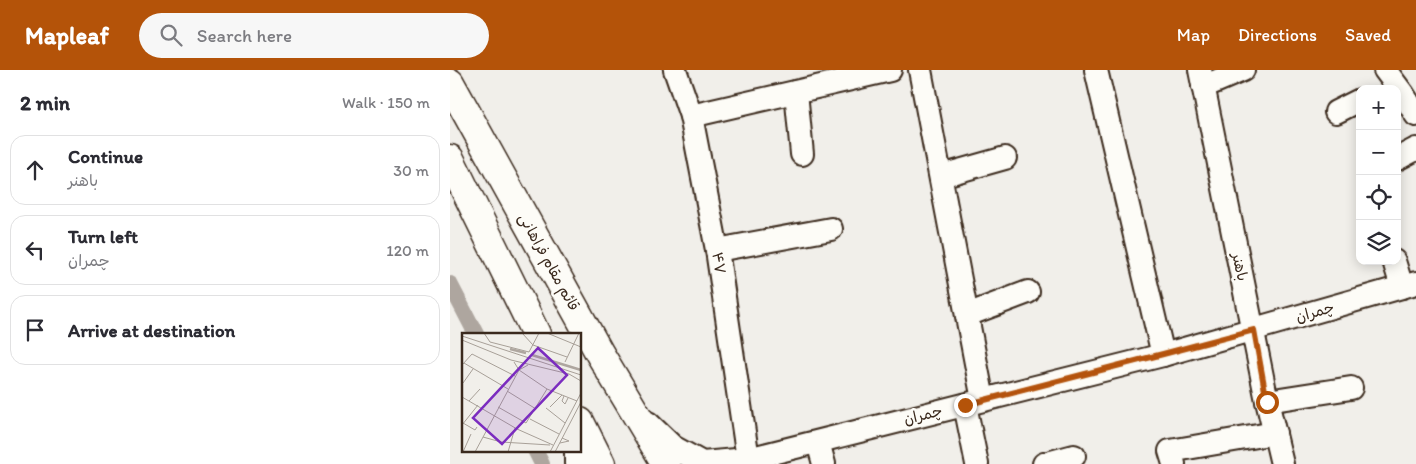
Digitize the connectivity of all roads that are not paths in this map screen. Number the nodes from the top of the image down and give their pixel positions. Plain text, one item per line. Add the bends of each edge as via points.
1 (675, 70) edge
2 (890, 70) edge
3 (920, 70) edge
4 (1096, 70) edge
5 (1243, 70) edge
6 (1201, 78) edge
7 (1387, 80) edge
8 (450, 83) edge
9 (796, 92) junction
10 (1356, 102) edge
11 (1336, 112) dead end
12 (1416, 115) edge
13 (691, 116) junction
14 (1416, 149) edge
15 (802, 154) dead end
16 (1401, 157) edge
17 (1005, 158) dead end
18 (450, 159) edge
19 (940, 176) junction
20 (831, 229) dead end
21 (717, 250) junction
22 (1396, 265) edge
23 (1409, 285) edge
24 (1028, 292) dead end
25 (966, 315) junction
26 (1254, 330) junction
27 (536, 333) edge
28 (600, 354) junction
29 (1163, 354) junction
30 (1351, 388) dead end
31 (1267, 402) junction
32 (974, 403) junction
33 (581, 424) edge
34 (1274, 433) junction
35 (818, 442) junction
36 (1074, 456) dead end
37 (746, 461) edge
38 (601, 464) edge
39 (666, 464) edge
40 (824, 464) edge
41 (978, 464) edge
42 (1044, 464) edge
43 (1174, 464) edge
44 (1282, 464) edge

1 - 13 street, ۴۷
2 - 9 street
3 - 19 street
4 - 29 street
5 - 6 street
6 - 26 street, باهنر
7 - 12 street
8 - 28 main road, قائم مقام فراهانی
9 - 13 street
9 - 15 street
10 - 11 street
13 - 21 street, ۴۷
14 - 16 street
17 - 19 street
18 - 27 main road
19 - 25 street
20 - 21 street
21 - 37 street, ۴۷
22 - 23 street
23 - 26 street, چمران
24 - 25 street
25 - 32 street
26 - 29 street, چمران
26 - 31 street, باهنر
28 - 37 street, چمران via 643,418 673,447 702,463
28 - 39 main road, قائم مقام فراهانی
29 - 32 street, چمران
30 - 31 street
31 - 34 street, باهنر
32 - 35 street, چمران
32 - 41 street
33 - 38 main road
34 - 43 street via 1170,452
34 - 44 street, باهنر
35 - 37 street, چمران
35 - 40 street
36 - 42 street

